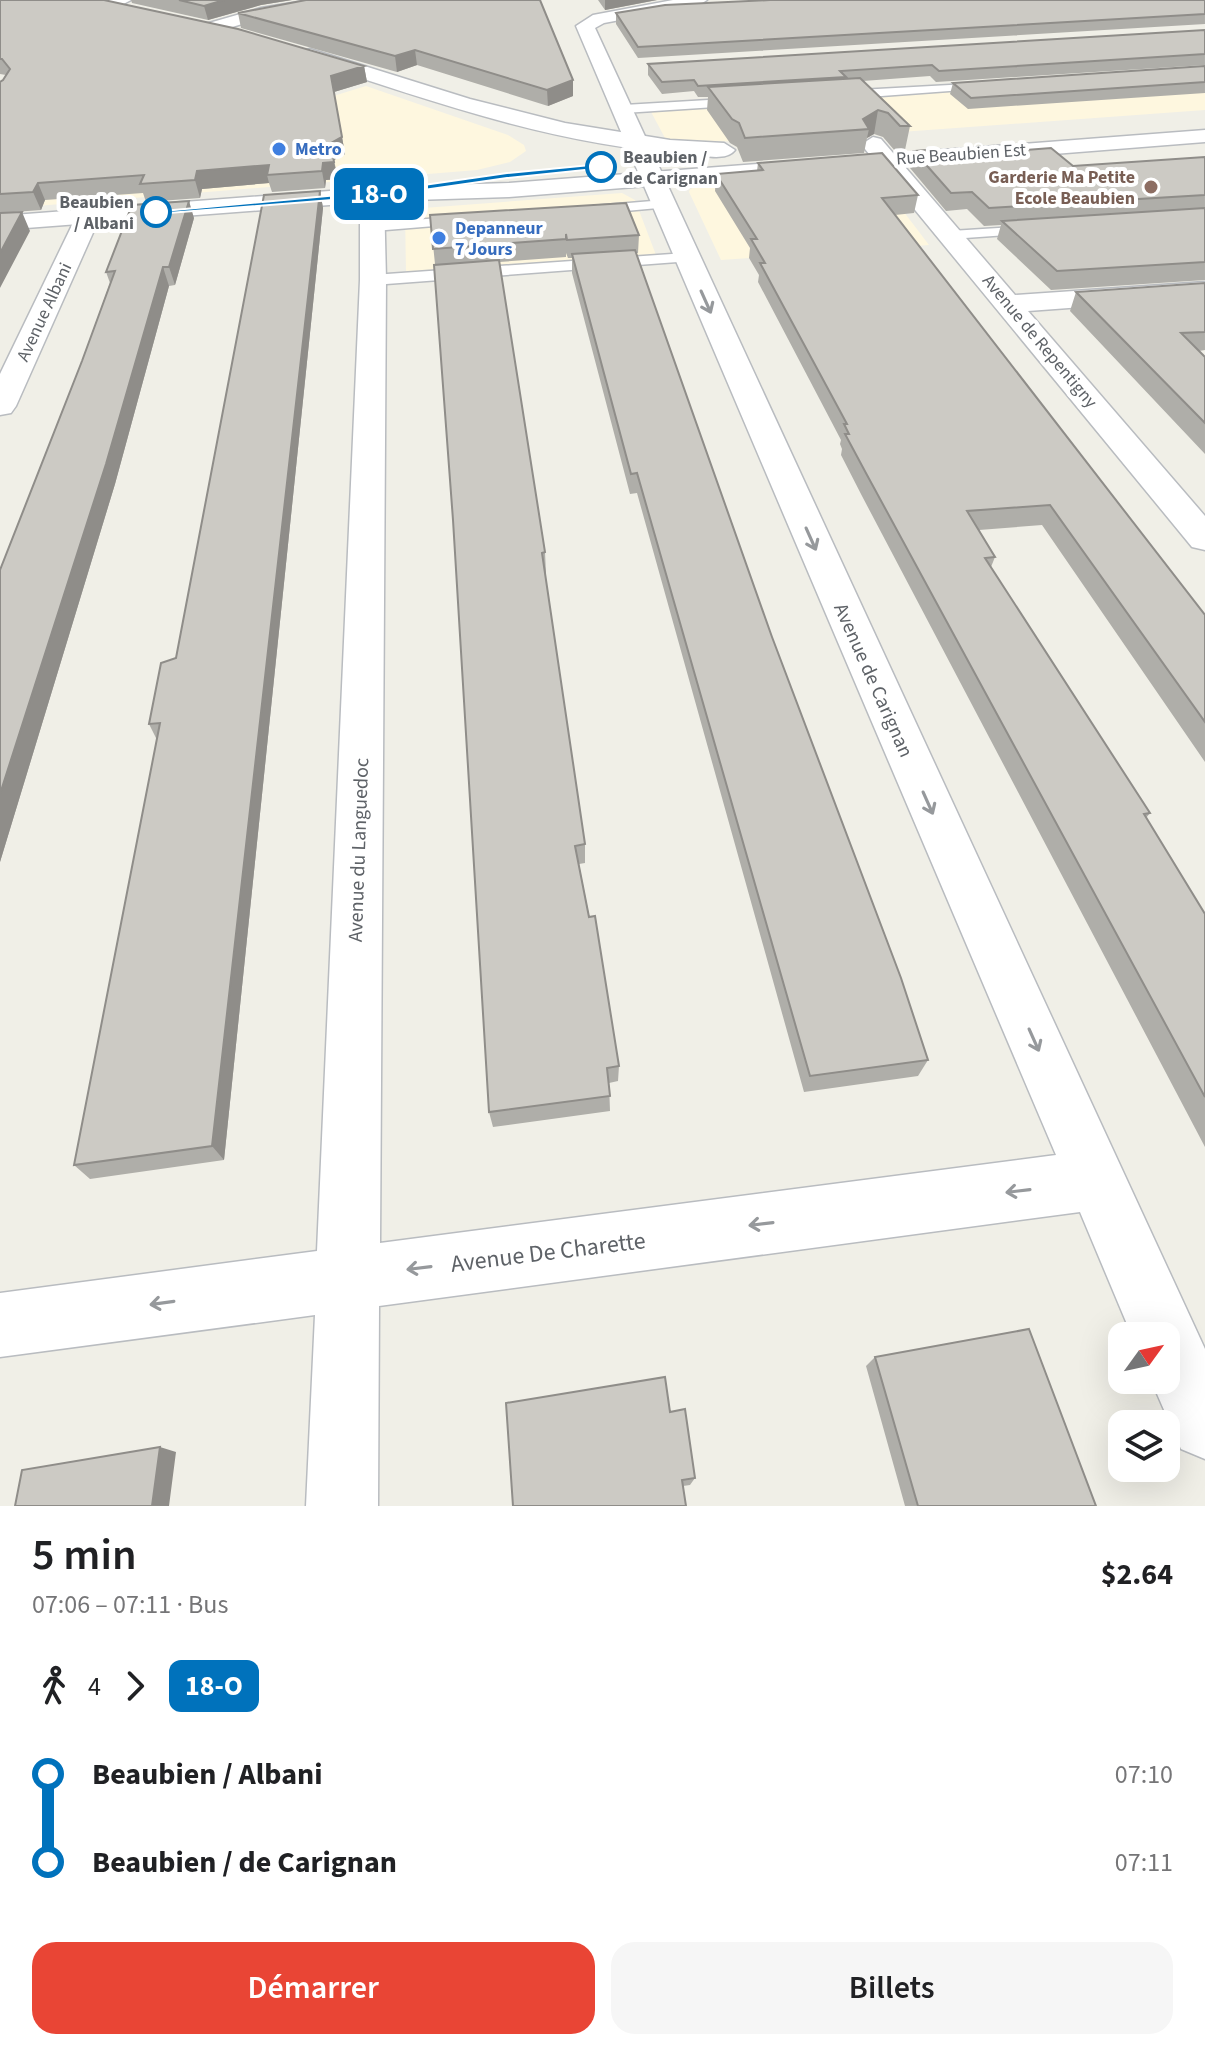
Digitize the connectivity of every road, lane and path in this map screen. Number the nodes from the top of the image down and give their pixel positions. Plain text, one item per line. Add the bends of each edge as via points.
1 (82, 0) edge
2 (342, 0) edge
3 (705, 3) edge
4 (121, 6) edge
5 (251, 39) edge
6 (290, 49) edge
7 (629, 68) dead end
8 (606, 69) junction
9 (993, 85) edge
10 (832, 96) edge
11 (754, 101) edge
12 (624, 109) junction
13 (486, 112) junction
14 (1205, 120) edge
15 (1036, 132) junction
16 (1205, 136) edge
17 (1055, 147) junction
18 (537, 148) junction
19 (880, 152) junction
20 (650, 171) junction
21 (507, 176) junction
22 (376, 205) junction
23 (577, 211) edge
24 (88, 217) junction
25 (481, 218) edge
26 (0, 223) edge
27 (1053, 228) edge
28 (951, 235) junction
29 (686, 258) junction
30 (373, 280) junction
31 (1205, 290) edge
32 (1010, 304) junction
33 (8, 370) edge
34 (0, 406) edge
35 (1205, 539) edge
36 (1096, 1180) junction
37 (347, 1278) junction
38 (1159, 1322) edge
39 (0, 1325) edge
40 (1180, 1369) edge
41 (1205, 1425) edge
42 (342, 1506) edge

1 - 4 street
2 - 5 street via 201,27
3 - 8 street, Avenue de Carignan via 587,23
6 - 13 street
7 - 8 street
8 - 12 street, Avenue de Carignan
9 - 10 lane
11 - 12 lane
12 - 20 street, Avenue de Carignan
13 - 18 street
13 - 20 street via 578,133
14 - 15 street, Rue Beaubien Est
15 - 17 street
15 - 19 street, Rue Beaubien Est
16 - 17 street, Rue Beaubien Est
17 - 19 street, Rue Beaubien Est
18 - 20 street
18 - 21 street
19 - 20 street, Rue Beaubien Est
19 - 20 street, Rue Beaubien Est via 771,151
19 - 28 street, Avenue de Repentigny
20 - 21 street, Rue Beaubien Est
20 - 22 street, Rue Beaubien Est
20 - 23 lane
20 - 29 street, Avenue de Carignan
21 - 22 street, Rue Beaubien Est
22 - 24 street, Rue Beaubien Est
22 - 25 lane
22 - 30 street, Avenue du Languedoc
24 - 26 street, Rue Beaubien Est
24 - 33 street, Avenue Albani
27 - 28 lane
28 - 32 street, Avenue de Repentigny
29 - 30 lane
29 -> 36 street, Avenue de Carignan
30 - 37 street, Avenue du Languedoc
31 - 32 street
32 - 35 street, Avenue de Repentigny
33 - 34 street, Avenue Albani
36 -> 37 street, Avenue De Charette
36 - 38 street, Avenue de Carignan
37 -> 39 street, Avenue De Charette
37 - 42 street, Avenue du Languedoc
40 - 41 street, Avenue de Carignan

